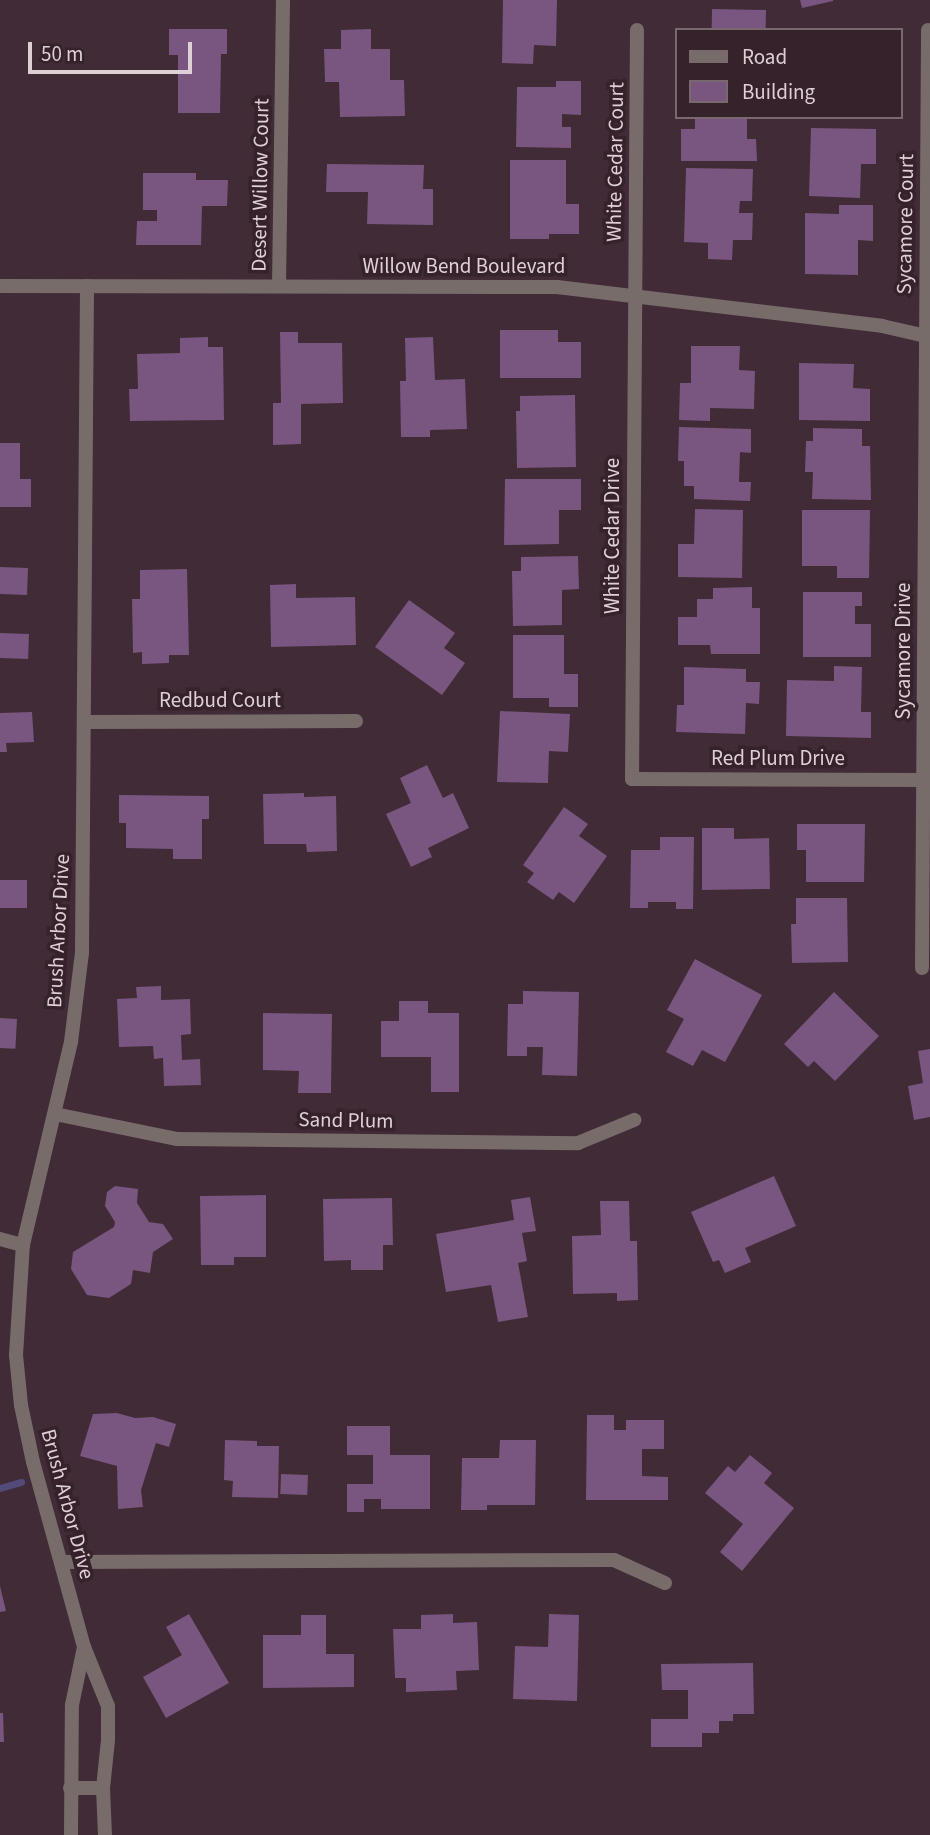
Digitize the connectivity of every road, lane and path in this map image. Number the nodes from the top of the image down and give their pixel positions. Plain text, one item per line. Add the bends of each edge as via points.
1 (283, 0) edge
2 (637, 30) dead end
3 (928, 30) dead end
4 (0, 286) edge
5 (87, 286) junction
6 (279, 286) junction
7 (634, 294) junction
8 (928, 335) edge
9 (356, 721) dead end
10 (83, 722) junction
11 (632, 779) joint
12 (923, 780) junction
13 (922, 968) dead end
14 (55, 1114) junction
15 (634, 1120) dead end
16 (0, 1239) edge
17 (23, 1245) junction
18 (62, 1562) junction
19 (665, 1583) dead end
20 (84, 1647) junction
21 (70, 1788) junction
22 (103, 1788) junction
23 (71, 1835) edge
24 (105, 1835) edge

1 - 6 street, Desert Willow Court
2 - 7 street, White Cedar Court
3 - 8 street, Sycamore Court
4 - 5 street, Willow Bend Boulevard
5 - 6 street, Willow Bend Boulevard
5 - 10 street, Brush Arbor Drive
6 - 7 street, Willow Bend Boulevard via 556,287
7 - 8 street, Willow Bend Boulevard
7 - 11 street, White Cedar Drive
8 - 12 street, Sycamore Drive
9 - 10 street, Redbud Court
10 - 14 street, Brush Arbor Drive via 82,953 75,1019
11 - 12 street, Red Plum Drive
12 - 13 street, Sycamore Drive
14 - 15 street, Sand Plum via 177,1139 578,1143
14 - 17 street, Brush Arbor Drive
16 - 17 street
17 - 18 street, Brush Arbor Drive via 17,1322 21,1405
18 - 19 street via 614,1560
18 - 20 street, Brush Arbor Drive
20 - 21 street, Brush Arbor Drive via 72,1705
20 - 22 street, Brush Arbor Drive via 107,1706
21 - 22 street
21 - 23 street, Brush Arbor Drive
22 - 24 street, Brush Arbor Drive

